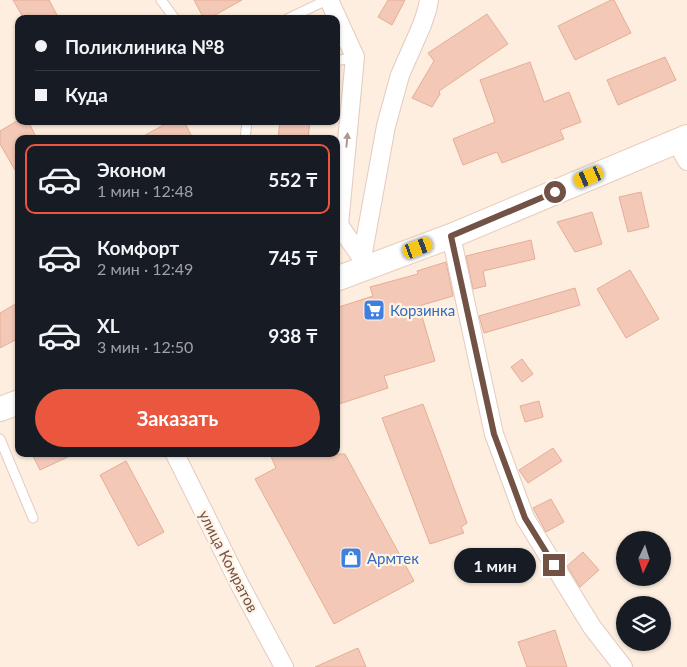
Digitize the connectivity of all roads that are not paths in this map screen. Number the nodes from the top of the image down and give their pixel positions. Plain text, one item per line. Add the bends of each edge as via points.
1 (161, 0) edge
2 (328, 0) edge
3 (429, 0) edge
4 (172, 15) edge
5 (296, 15) edge
6 (335, 15) edge
7 (340, 26) edge
8 (354, 57) junction
9 (340, 60) edge
10 (681, 139) edge
11 (687, 161) edge
12 (340, 177) edge
13 (340, 226) edge
14 (451, 236) junction
15 (365, 263) junction
16 (340, 277) edge
17 (15, 404) edge
18 (0, 410) edge
19 (0, 439) edge
20 (176, 457) edge
21 (34, 518) dead end
22 (284, 667) edge
23 (623, 667) edge

1 - 4 lane
2 - 5 lane
2 - 6 street
3 - 15 street via 400,75 386,126
7 - 8 street
8 - 9 lane
12 -> 8 street
10 - 11 street
10 - 14 main road
13 - 15 street
14 - 15 main road
14 - 23 street via 494,434 525,518 592,627
15 - 16 main road
17 - 18 main road
19 - 21 lane
20 - 22 street, улица Комратов

